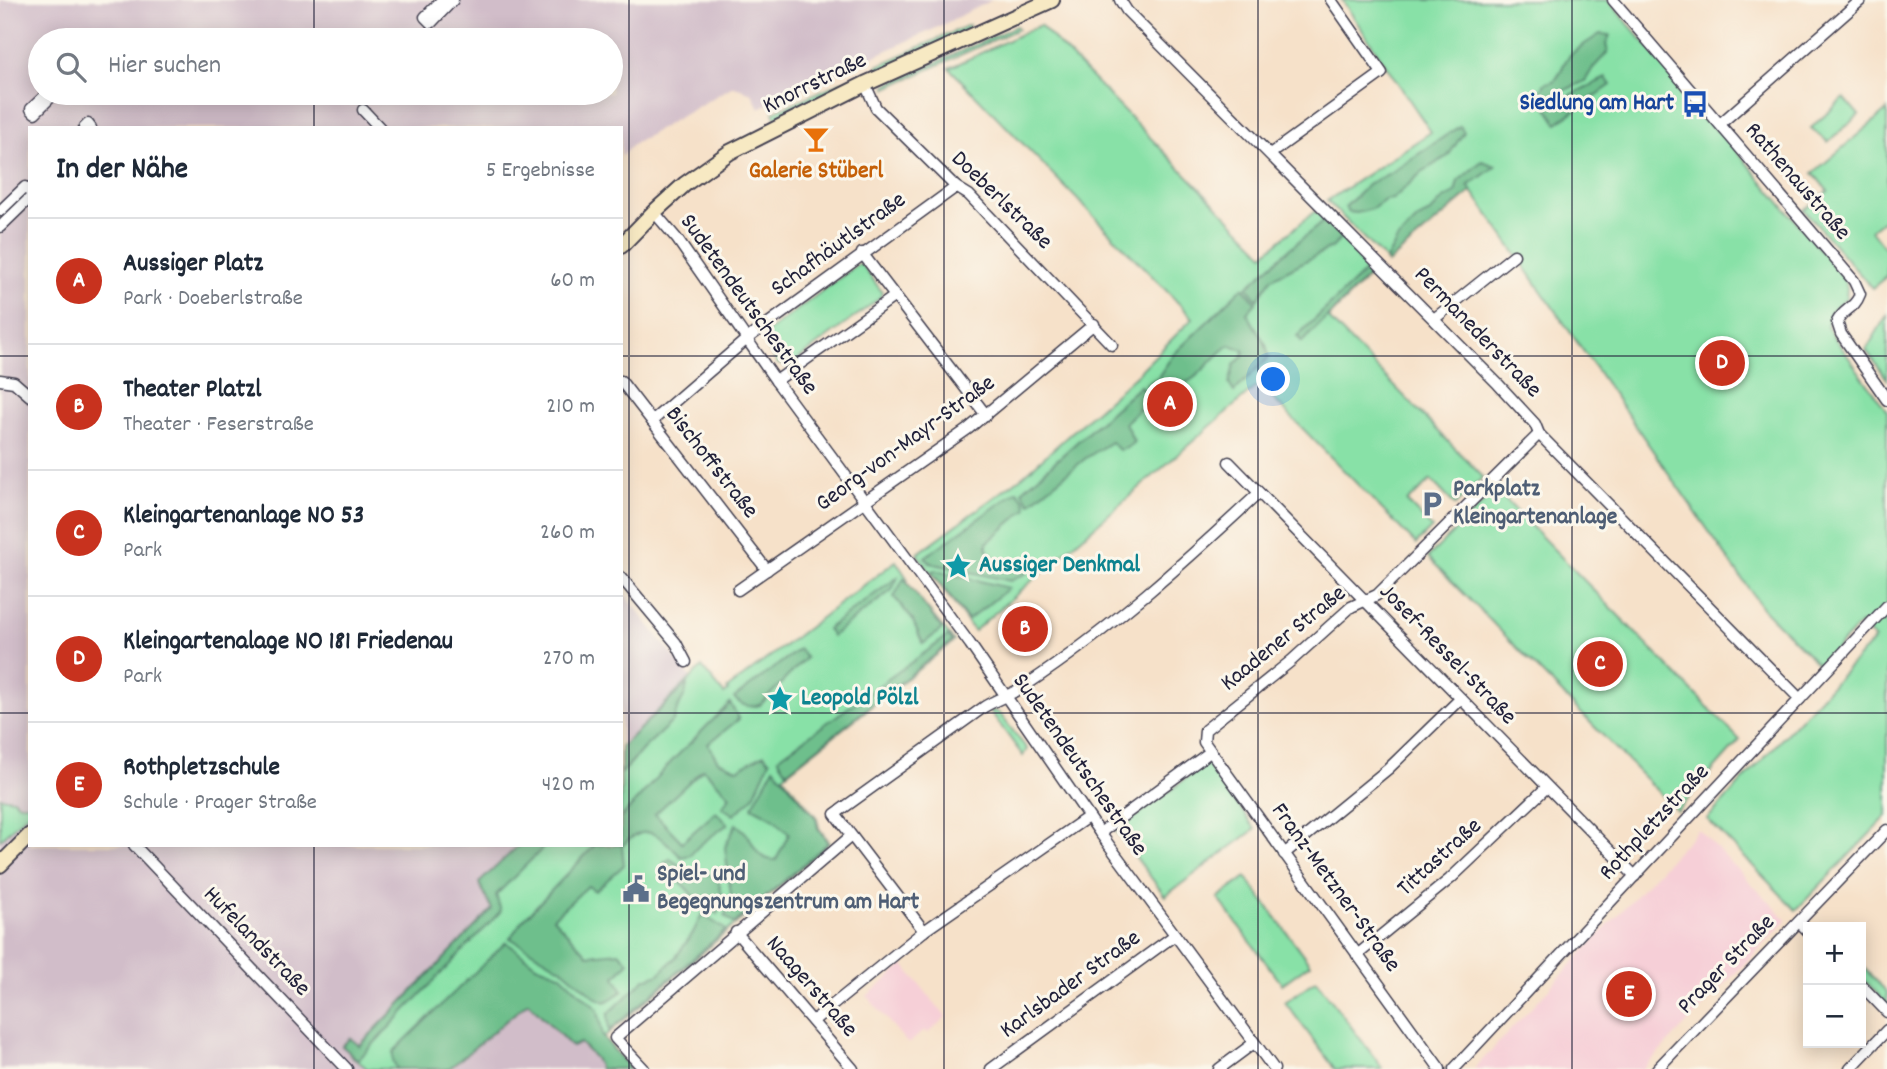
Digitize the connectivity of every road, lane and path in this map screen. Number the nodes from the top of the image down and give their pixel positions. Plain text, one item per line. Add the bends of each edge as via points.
1 (442, 0) edge
2 (453, 0) edge
3 (1052, 0) edge
4 (1120, 0) edge
5 (1331, 0) edge
6 (1613, 0) edge
7 (1861, 0) edge
8 (865, 84) junction
9 (35, 105) edge
10 (43, 105) edge
11 (1720, 124) junction
12 (1270, 154) junction
13 (956, 187) junction
14 (28, 190) edge
15 (28, 200) edge
16 (0, 211) edge
17 (654, 212) junction
18 (0, 227) edge
19 (623, 244) edge
20 (862, 253) junction
21 (1514, 255) dead end
22 (895, 296) junction
23 (1434, 319) junction
24 (1094, 324) junction
25 (748, 338) junction
26 (1112, 345) dead end
27 (0, 380) edge
28 (776, 381) junction
29 (623, 384) edge
30 (28, 394) edge
31 (1887, 400) edge
32 (986, 415) junction
33 (652, 421) junction
34 (1539, 434) junction
35 (1230, 463) dead end
36 (1259, 493) junction
37 (865, 502) junction
38 (767, 570) junction
39 (623, 579) edge
40 (738, 590) dead end
41 (1364, 600) junction
42 (1887, 606) edge
43 (686, 662) dead end
44 (1004, 695) junction
45 (1460, 699) junction
46 (1801, 699) junction
47 (1205, 730) joint
48 (1210, 752) junction
49 (1547, 787) junction
50 (1088, 817) junction
51 (1887, 831) edge
52 (1100, 834) junction
53 (851, 836) junction
54 (28, 837) edge
55 (136, 847) edge
56 (1284, 854) junction
57 (0, 865) edge
58 (1635, 876) junction
59 (1799, 922) junction
60 (1803, 926) edge
61 (736, 932) junction
62 (925, 932) junction
63 (1175, 935) junction
64 (1357, 955) junction
65 (1866, 990) edge
66 (1887, 1012) edge
67 (813, 1021) junction
68 (1887, 1030) edge
69 (1254, 1043) junction
70 (1658, 1068) edge
71 (347, 1069) edge
72 (643, 1069) edge
73 (853, 1069) edge
74 (991, 1069) edge
75 (1219, 1069) edge
76 (1274, 1069) edge
77 (1440, 1069) edge
78 (1454, 1069) edge
79 (1850, 1069) edge

1 - 2 street via 425,17 431,23
3 - 8 street, Knorrstraße
4 - 12 street, Permanederstraße
5 - 12 street via 1382,73
6 - 11 street, Rathenaustraße
7 - 11 street
8 - 13 street, Doeberlstraße via 876,108
8 - 17 street, Knorrstraße via 730,152
9 - 10 street via 31,109 35,113
11 - 31 street, Rathenaustraße via 1854,281 1860,294 1856,304 1837,321 1841,334
12 - 23 street, Permanederstraße
13 - 20 street, Schafhäutlstraße
13 - 24 street, Doeberlstraße
14 - 16 street via 25,187
15 - 18 street
17 - 19 street, Knorrstraße
17 - 25 street, Sudetendeutschestraße
20 - 22 street
20 - 25 street, Schafhäutlstraße
21 - 23 street
22 - 28 street
22 - 32 street
23 - 34 street, Permanederstraße via 1535,424
24 - 26 street, Doeberlstraße
24 - 32 street, Georg-von-Mayr-Straße
25 - 28 street, Sudetendeutschestraße
25 - 33 street, Schafhäutlstraße
27 - 30 street via 14,382
28 - 37 street, Sudetendeutschestraße
29 - 33 street, Bischoffstraße
32 - 37 street, Georg-von-Mayr-Straße
33 - 38 street, Bischoffstraße
34 - 41 street, Kaadener Straße via 1377,595
34 - 46 street, Permanederstraße
35 - 36 street, Josef-Ressel-Straße
36 - 41 street, Josef-Ressel-Straße
36 - 44 street via 1136,604 1023,687
37 - 38 street, Georg-von-Mayr-Straße
37 - 44 street, Sudetendeutschestraße
38 - 40 street, Georg-von-Mayr-Straße
39 - 43 street via 676,643
41 - 45 street, Josef-Ressel-Straße
41 - 47 street, Kaadener Straße
42 - 46 street, Rothpletzstraße
44 - 50 street, Sudetendeutschestraße
44 - 53 street via 835,814
45 - 49 street, Josef-Ressel-Straße
45 - 56 street via 1388,769
46 - 58 street, Rothpletzstraße
47 - 48 street, Franz-Metzner-Straße via 1204,742
48 - 52 street
48 - 56 street, Franz-Metzner-Straße
49 - 58 street, Josef-Ressel-Straße
49 - 64 street, Tittastraße via 1450,879
50 - 52 street, Sudetendeutschestraße
50 - 62 street
51 - 59 street, Prager Straße
52 - 63 street, Sudetendeutschestraße
53 - 61 street
53 - 62 street
54 - 57 street
55 - 71 street, Hufelandstraße
56 - 64 street, Franz-Metzner-Straße
58 - 78 street, Rothpletzstraße
59 - 60 street
59 - 70 street, Prager Straße
61 - 67 street, Naagerstraße
61 - 72 street via 615,1038
62 - 67 street
63 - 69 street, Sudetendeutschestraße
63 - 74 street, Karlsbader Straße
64 - 77 street, Franz-Metzner-Straße
65 - 66 street
67 - 73 street, Naagerstraße
68 - 79 street
69 - 75 street
69 - 76 street, Sudetendeutschestraße

